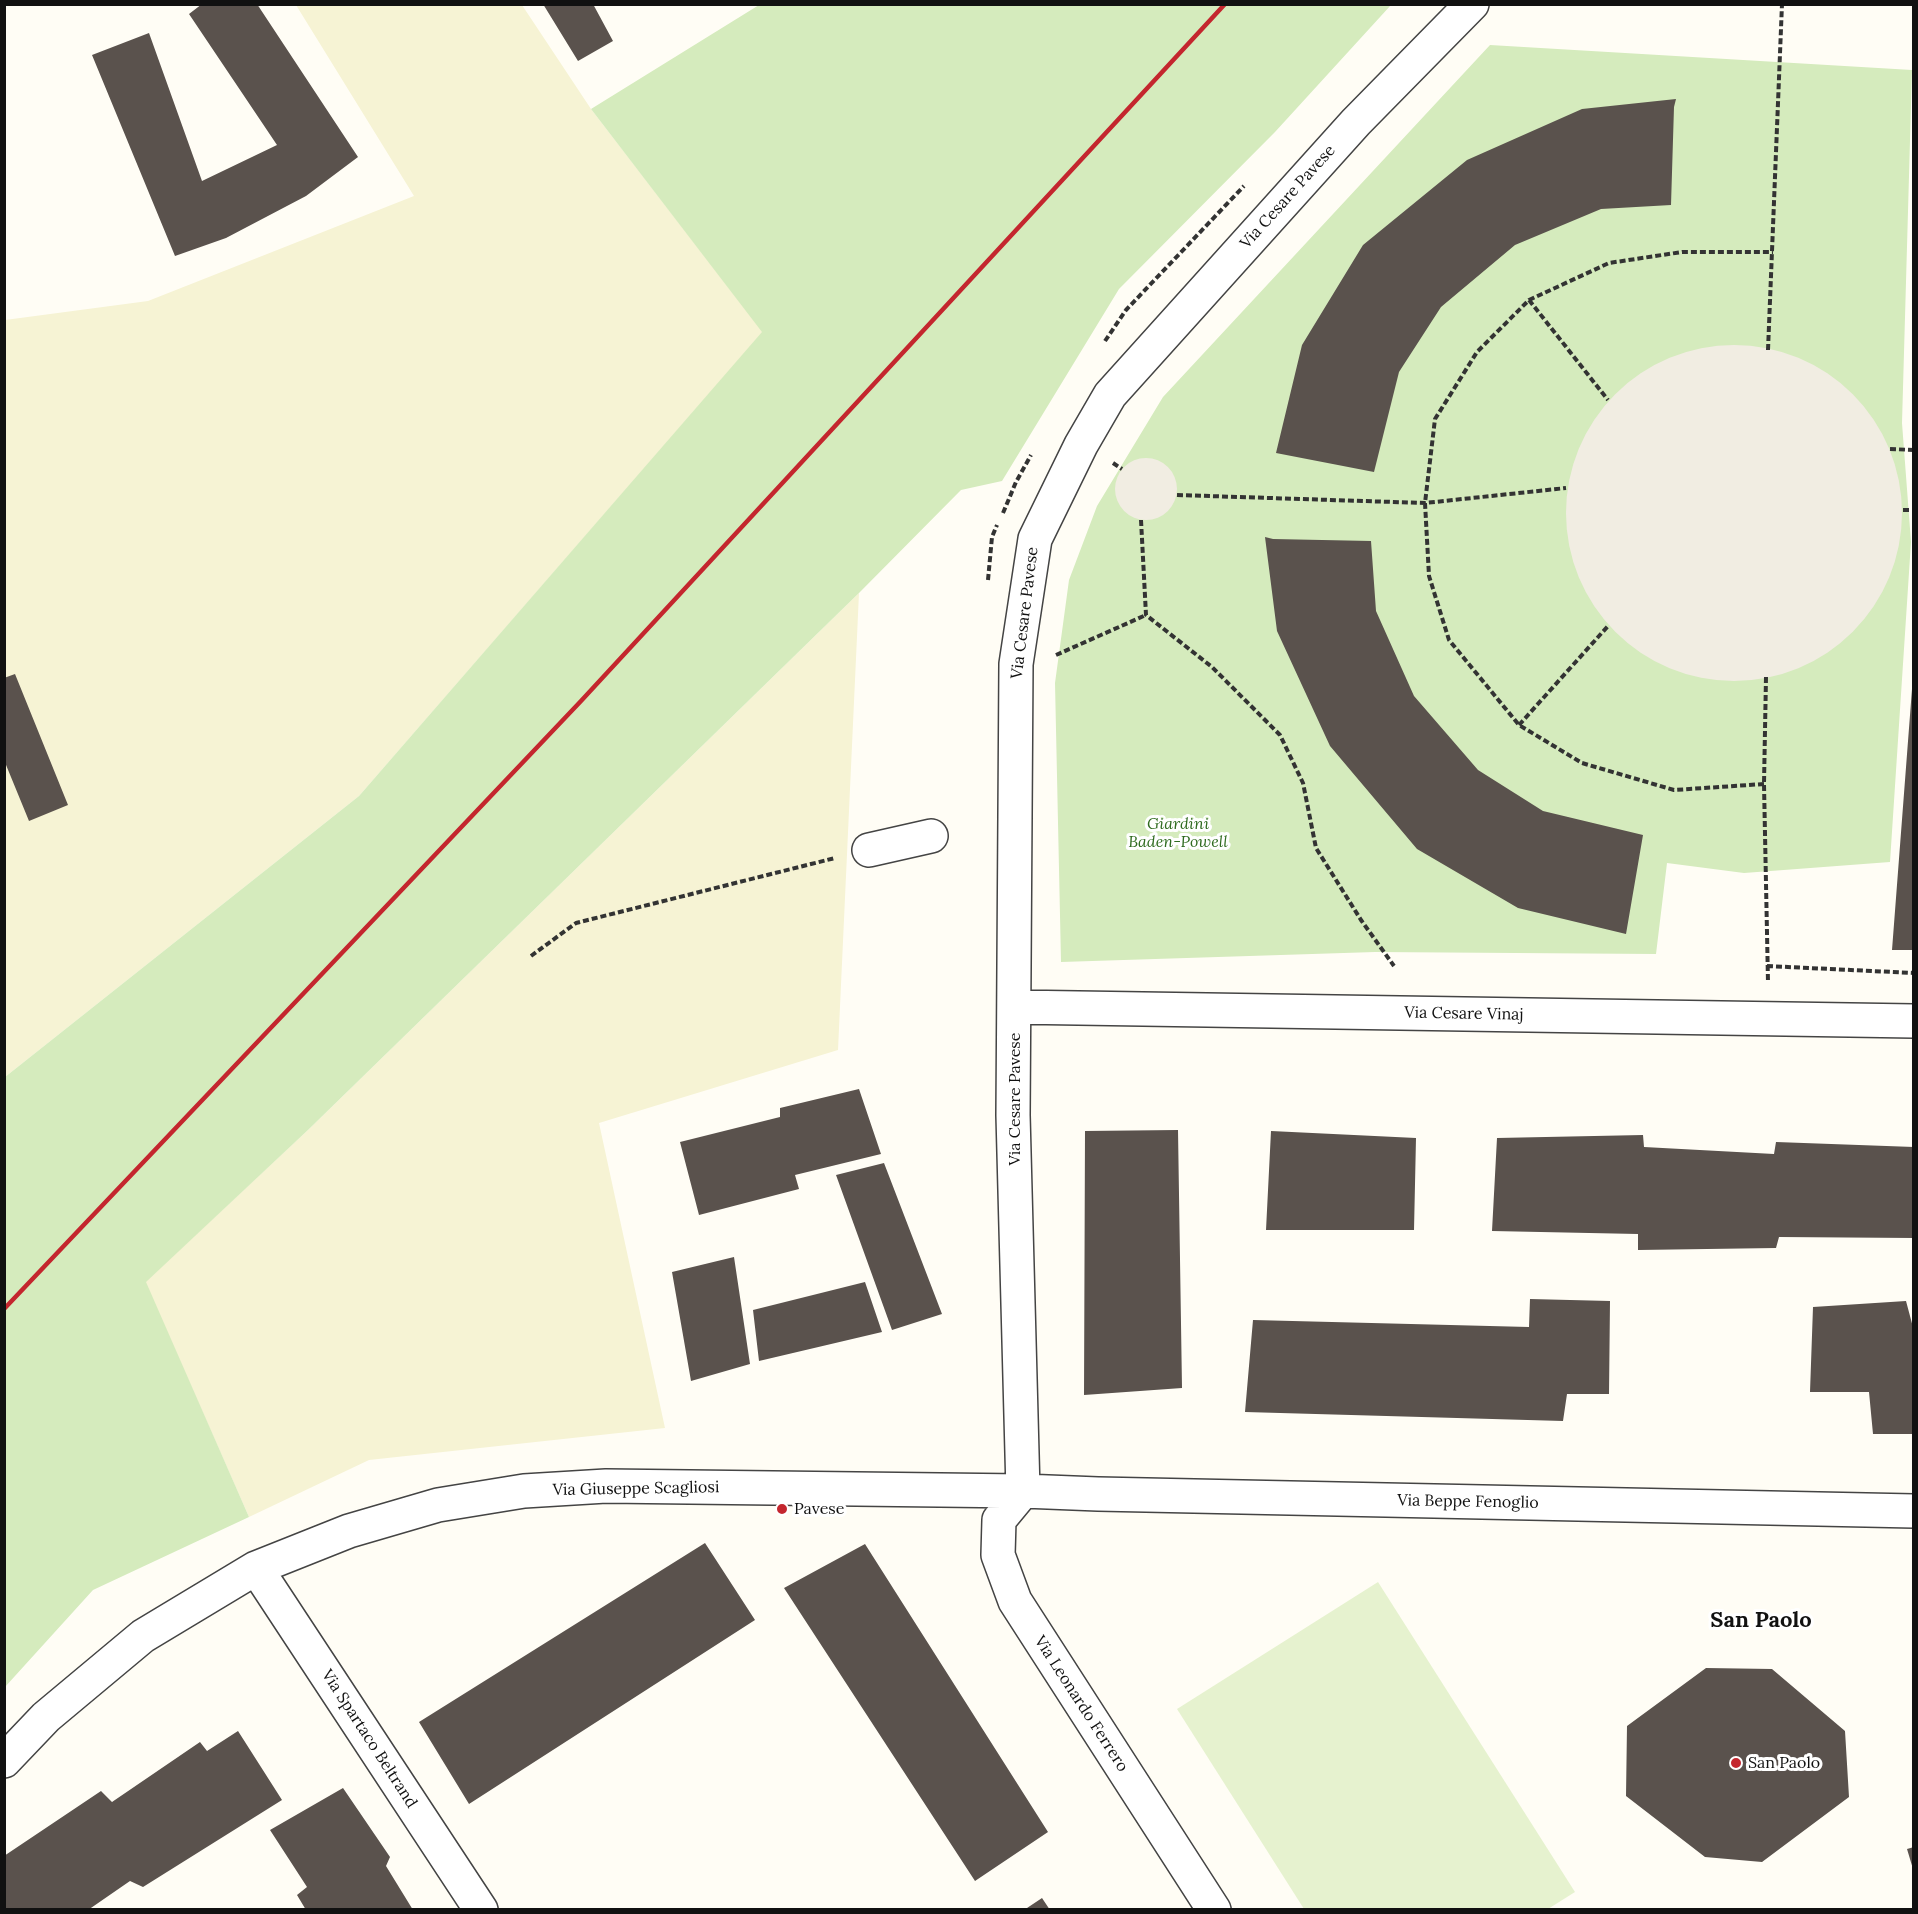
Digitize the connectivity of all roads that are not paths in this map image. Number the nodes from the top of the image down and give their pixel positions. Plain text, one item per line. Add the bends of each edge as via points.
1 (1472, 4) edge
2 (931, 836) dead end
3 (869, 850) road end
4 (1014, 1007) junction
5 (1914, 1021) edge
6 (1023, 1491) junction
7 (1914, 1511) edge
8 (256, 1568) junction
9 (4, 1761) edge
10 (482, 1910) edge
11 (1214, 1910) edge

1 - 4 street, Via Cesare Pavese via 1356,122 1110,395 1035,539 1016,664
2 - 3 street
4 - 5 street, Via Cesare Vinaj
4 - 6 street, Via Cesare Pavese
6 - 7 street, Via Beppe Fenoglio
6 - 8 street, Via Giuseppe Scagliosi via 606,1486 524,1491 438,1505 349,1531
6 - 11 street, Via Leonardo Ferrero via 999,1520 998,1555 1015,1601
8 - 9 street, Via Giuseppe Scagliosi via 142,1636 46,1717
8 - 10 street, Via Spartaco Beltrand

